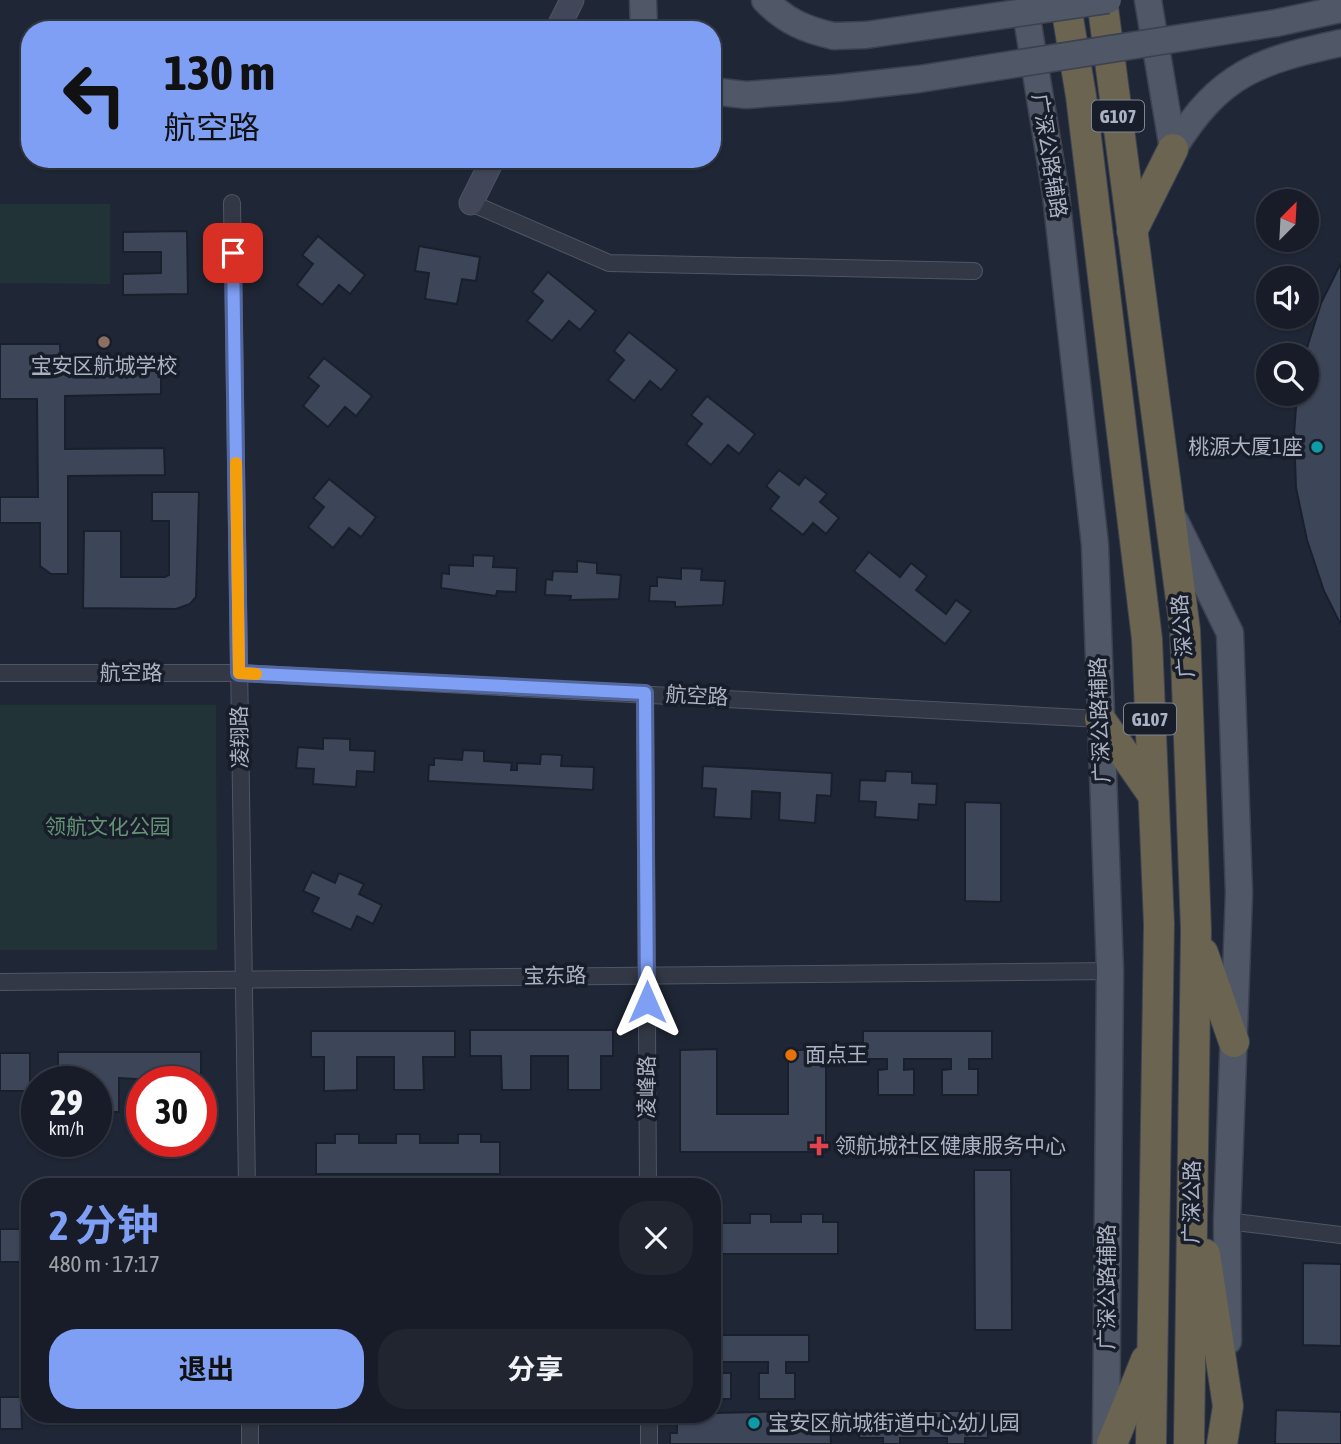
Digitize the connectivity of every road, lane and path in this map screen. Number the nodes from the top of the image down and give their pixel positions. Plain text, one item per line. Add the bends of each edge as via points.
1 (572, 0) edge
2 (643, 0) edge
3 (765, 0) edge
4 (1024, 0) edge
5 (1065, 0) edge
6 (1102, 0) edge
7 (1108, 0) edge
8 (1148, 0) edge
9 (1338, 0) edge
10 (1329, 12) edge
11 (562, 21) edge
12 (644, 21) edge
13 (1341, 43) edge
14 (721, 92) edge
15 (1173, 149) junction
16 (488, 168) edge
17 (232, 203) dead end
18 (471, 203) joint
19 (1132, 232) junction
20 (974, 271) dead end
21 (1169, 510) junction
22 (0, 673) edge
23 (239, 673) junction
24 (645, 693) junction
25 (1100, 719) junction
26 (1153, 795) junction
27 (1196, 930) junction
28 (1110, 971) junction
29 (646, 975) junction
30 (244, 979) junction
31 (0, 982) edge
32 (1234, 1042) junction
33 (1192, 1166) junction
34 (247, 1178) edge
35 (648, 1178) edge
36 (1227, 1221) junction
37 (1341, 1235) edge
38 (1152, 1343) junction
39 (1228, 1406) junction
40 (250, 1423) edge
41 (649, 1423) edge
42 (250, 1444) edge
43 (649, 1444) edge
44 (1106, 1444) edge
45 (1112, 1444) edge
46 (1151, 1444) edge
47 (1189, 1444) edge
48 (1222, 1444) edge
49 (1228, 1444) edge

1 - 11 street
2 - 12 main road
3 - 7 main road, bridge via 805,30 834,36
4 - 25 main road, 广深公路辅路 via 1056,195 1095,545
5 - 26 highway, 广深公路 / G107 via 1081,96 1147,639
6 - 19 highway, 广深公路 / G107
8 - 15 main road
9 - 10 main road
10 - 14 main road, bridge via 919,79 746,95
13 - 15 main road via 1277,57 1244,73 1214,95 1189,122
15 - 19 highway
16 - 18 street
17 - 23 street, 凌翔路
18 - 20 street via 609,263
19 - 21 highway, 广深公路 / G107
21 - 27 highway, 广深公路 / G107 via 1185,630
21 - 32 main road via 1230,633 1239,893
22 - 23 street, 航空路
23 - 24 street, 航空路
23 - 30 street, 凌翔路
24 - 25 street, 航空路
24 - 29 street, 凌峰路
25 - 26 highway
25 - 28 main road, 广深公路辅路
26 - 38 highway, 广深公路 / G107 via 1159,924
27 - 32 highway
27 - 33 highway, 广深公路 / G107
28 - 29 street, 宝东路
28 - 44 main road, 广深公路辅路
29 - 30 street, 宝东路
29 - 35 street, 凌峰路
30 - 31 street, 宝东路
30 - 34 street, 凌翔路
32 - 36 main road
33 - 39 highway
33 - 47 highway, 广深公路 / G107
36 - 37 street
36 - 39 main road
38 - 45 highway
38 - 46 highway, 广深公路 / G107
39 - 48 highway
39 - 49 main road
40 - 42 street
41 - 43 street

